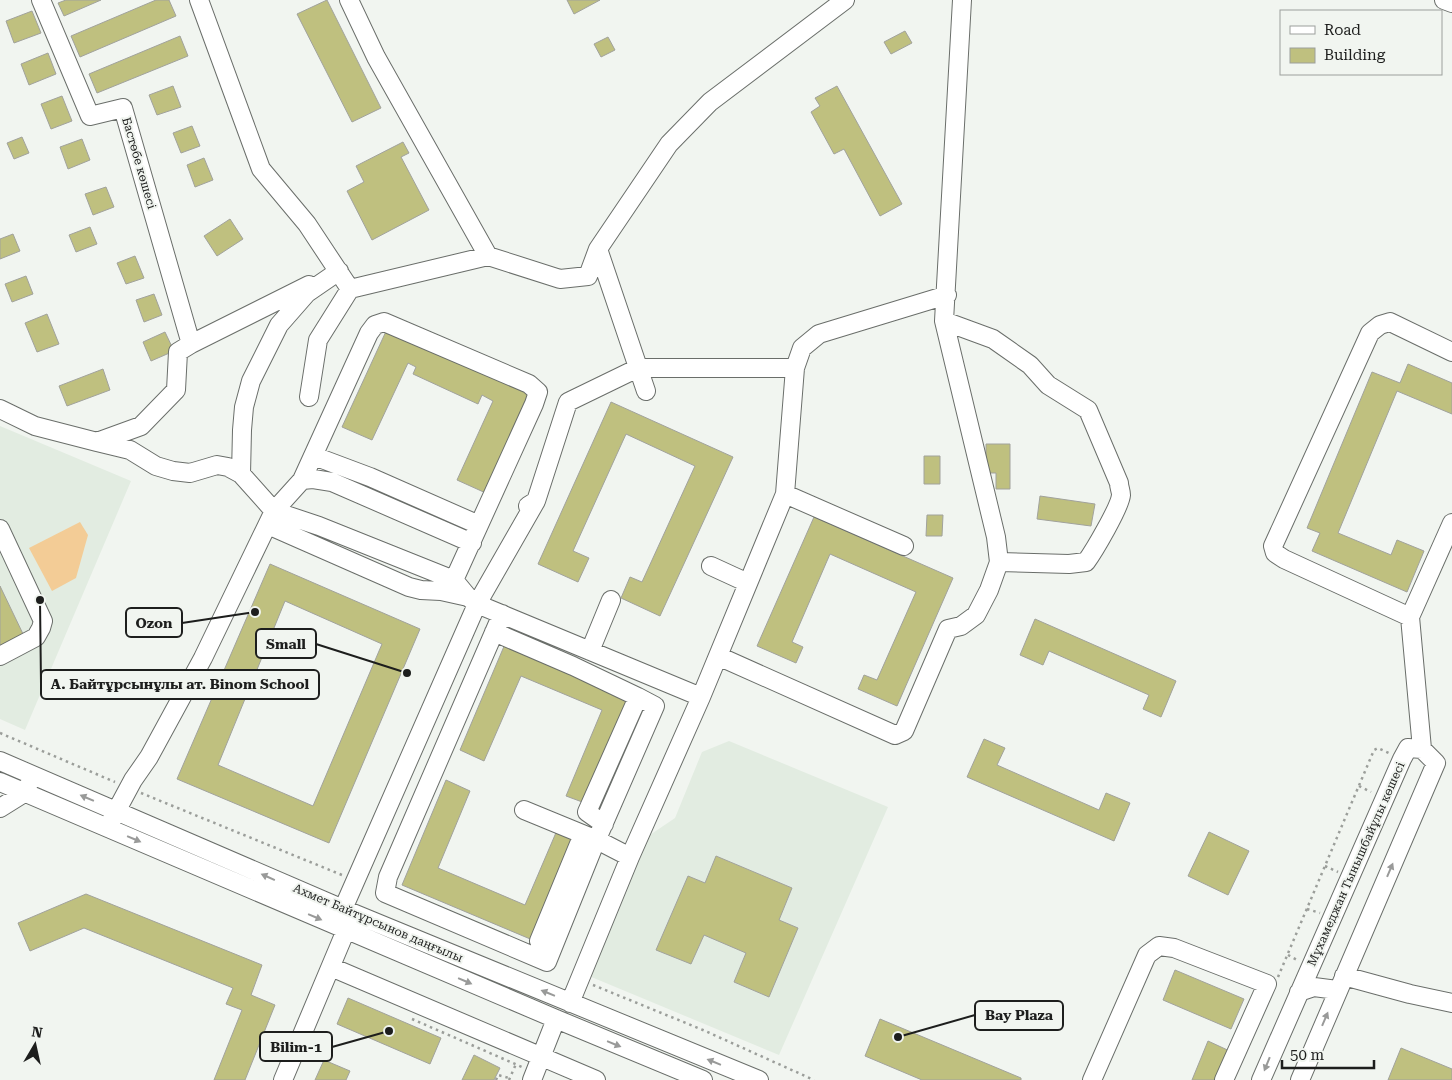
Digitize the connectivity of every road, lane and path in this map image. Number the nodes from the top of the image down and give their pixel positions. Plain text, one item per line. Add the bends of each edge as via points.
1 (41, 0) edge
2 (199, 0) edge
3 (349, 0) edge
4 (845, 0) edge
5 (962, 0) edge
6 (598, 249) junction
7 (488, 256) junction
8 (339, 271) junction
9 (350, 289) junction
10 (947, 295) junction
11 (944, 321) junction
12 (191, 344) junction
13 (1452, 352) edge
14 (638, 368) junction
15 (795, 368) junction
16 (646, 390) dead end
17 (309, 397) dead end
18 (0, 409) edge
19 (97, 442) junction
20 (314, 456) junction
21 (241, 474) junction
22 (302, 480) junction
23 (785, 494) junction
24 (536, 501) junction
25 (516, 516) dead end
26 (271, 518) junction
27 (1452, 523) edge
28 (479, 525) junction
29 (0, 529) edge
30 (472, 543) junction
31 (904, 546) dead end
32 (1000, 562) junction
33 (711, 566) dead end
34 (454, 580) junction
35 (748, 583) junction
36 (472, 600) junction
37 (611, 600) dead end
38 (502, 614) junction
39 (1410, 618) junction
40 (494, 632) junction
41 (590, 651) junction
42 (0, 656) edge
43 (718, 656) junction
44 (701, 697) junction
45 (0, 733) edge
46 (1422, 749) junction
47 (1402, 759) junction
48 (0, 761) edge
49 (34, 775) junction
50 (0, 782) edge
51 (129, 788) junction
52 (24, 793) junction
53 (0, 808) edge
54 (117, 810) junction
55 (524, 810) dead end
56 (108, 828) junction
57 (598, 837) junction
58 (630, 857) junction
59 (355, 881) junction
60 (343, 909) junction
61 (346, 930) junction
62 (331, 967) junction
63 (580, 979) junction
64 (1278, 979) dead end
65 (1341, 983) junction
66 (1299, 992) junction
67 (570, 1003) junction
68 (1452, 1003) edge
69 (407, 1017) dead end
70 (556, 1019) junction
71 (519, 1056) junction
72 (536, 1069) edge
73 (509, 1079) edge
74 (283, 1080) edge
75 (496, 1080) edge
76 (596, 1080) edge
77 (703, 1080) edge
78 (759, 1080) edge
79 (814, 1080) edge
80 (1092, 1080) edge
81 (1224, 1080) edge
82 (1261, 1080) edge
83 (1300, 1080) edge

1 - 12 street, Бастөбе көшесі via 90,116 123,108
2 - 8 street via 261,169 307,224
3 - 7 street via 381,65
4 - 6 street via 710,102 669,144
5 - 10 street
6 - 7 street via 588,276 560,279
6 - 14 street
7 - 9 street
8 - 9 street
8 - 12 street
8 - 21 street via 307,293 284,318 251,381 244,407
9 - 17 street via 318,340
10 - 11 street
10 - 15 street via 819,334 802,348
11 - 32 street
11 - 32 street via 993,339 1030,365 1048,385 1088,410 1119,483 1121,495 1116,508 1086,562
12 - 19 street via 178,352 176,390 141,426
13 - 39 street via 1390,322 1370,333 1273,546 1275,553 1284,559
14 - 15 street
14 - 16 street
14 - 24 street via 568,402
15 - 23 street
18 - 19 street via 35,426
19 - 21 street via 130,450 156,466 173,471 190,473 217,465
20 - 22 street
20 - 28 street
20 - 28 street via 369,333 375,325 384,322 529,384 538,392
21 - 26 street
22 - 26 street
22 - 30 street via 332,482
23 - 31 street
23 - 35 street
24 - 25 street
24 - 36 street
26 - 34 street via 319,526
26 - 36 street via 409,587 442,591
26 - 51 street via 203,658
27 - 39 street
28 - 30 street
29 - 42 street via 43,621 36,637
30 - 34 street
32 - 43 street via 976,614 961,626 948,629 912,717 904,731 895,735
33 - 35 street
34 - 36 street
35 - 43 street
36 - 38 street
36 - 59 street
37 - 41 street
38 - 40 street
38 - 41 street
39 - 46 street
40 - 57 street via 655,706
40 - 57 street via 388,877 385,893 547,962
41 - 44 street
43 - 44 street
44 - 58 street
45 - 51 path
46 - 47 street, Мұхамеджан Тынышбайұлы көшесі via 1408,748
65 -> 46 street via 1436,763
47 - 64 path via 1378,748 1374,750
47 - 66 street, Мұхамеджан Тынышбайұлы көшесі
48 - 49 street, Ахмет Байтұрсынов даңғылы
49 - 52 street
54 -> 49 street, Ахмет Байтұрсынов даңғылы
50 - 52 street, Ахмет Байтұрсынов даңғылы
51 - 54 street
51 - 59 path
52 - 53 street
52 - 56 street, Ахмет Байтұрсынов даңғылы
54 - 56 street
60 -> 54 street, Ахмет Байтұрсынов даңғылы
55 - 57 street
56 -> 61 street, Ахмет Байтұрсынов даңғылы
57 - 58 street
58 - 63 street
59 - 60 street
67 -> 60 street, Ахмет Байтұрсынов даңғылы
61 - 62 street
61 -> 70 street, Ахмет Байтұрсынов даңғылы
62 - 71 street
62 - 74 street
63 - 67 street
63 - 79 path
65 - 66 street
65 - 68 street
83 -> 65 street
66 -> 82 street, Мұхамеджан Тынышбайұлы көшесі
78 -> 67 street, Ахмет Байтұрсынов даңғылы
69 - 71 path
70 - 72 street
70 -> 77 street, Ахмет Байтұрсынов даңғылы
71 - 72 street
71 - 72 path
71 - 73 path
72 - 76 street
73 - 75 path via 498,1075
80 - 81 street via 1147,955 1159,946 1174,948 1267,984

